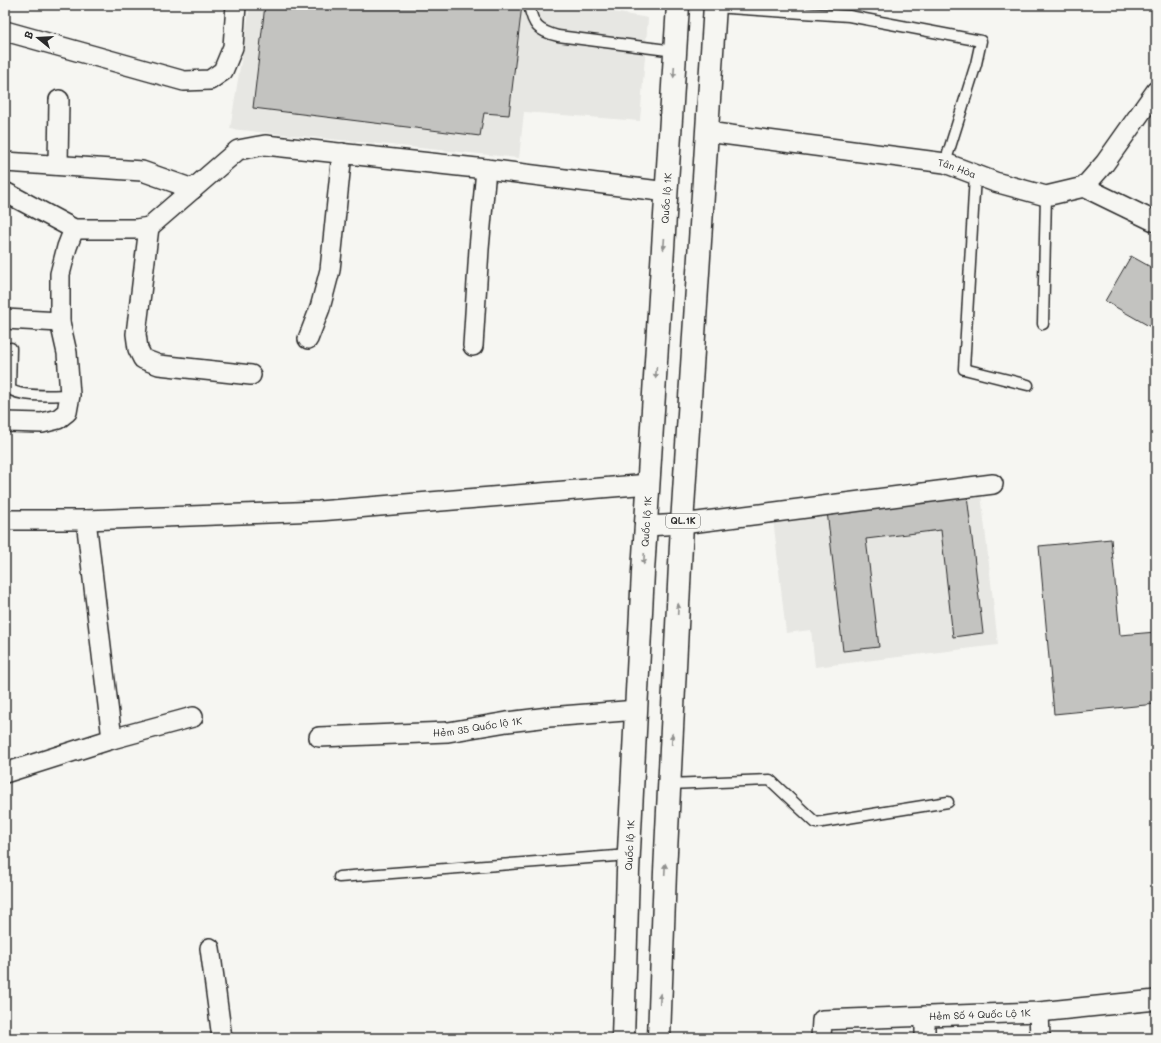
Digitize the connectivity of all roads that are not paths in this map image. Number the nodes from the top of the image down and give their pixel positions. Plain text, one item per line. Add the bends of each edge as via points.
1 (236, 5) edge
2 (529, 5) edge
3 (678, 5) edge
4 (715, 6) edge
5 (5, 31) edge
6 (675, 51) junction
7 (1156, 91) edge
8 (59, 100) dead end
9 (707, 132) junction
10 (342, 153) junction
11 (5, 162) edge
12 (945, 163) junction
13 (58, 165) junction
14 (486, 169) junction
15 (975, 175) junction
16 (1084, 187) junction
17 (193, 189) junction
18 (5, 192) edge
19 (667, 192) junction
20 (1046, 196) junction
21 (1156, 222) edge
22 (148, 227) junction
23 (74, 229) junction
24 (5, 319) edge
25 (60, 322) junction
26 (1043, 324) dead end
27 (308, 339) dead end
28 (473, 346) dead end
29 (11, 348) dead end
30 (251, 375) dead end
31 (1028, 385) dead end
32 (70, 395) junction
33 (5, 422) edge
34 (649, 484) junction
35 (993, 484) dead end
36 (5, 520) edge
37 (86, 520) junction
38 (682, 524) junction
39 (646, 526) junction
40 (637, 710) junction
41 (193, 717) dead end
42 (319, 736) dead end
43 (112, 738) junction
44 (5, 773) edge
45 (669, 784) junction
46 (948, 802) dead end
47 (629, 855) junction
48 (339, 877) dead end
49 (210, 948) dead end
50 (1156, 1000) edge
51 (1039, 1012) junction
52 (925, 1016) junction
53 (222, 1038) edge
54 (623, 1038) edge
55 (659, 1038) edge
56 (821, 1038) edge
57 (925, 1038) edge
58 (1040, 1038) edge

1 - 5 street via 233,47 224,71 210,80 184,81
2 - 6 lane via 535,25 546,33
3 - 6 main road, Quốc lộ 1K
4 - 9 main road, QL.1K
4 - 12 lane via 849,16 981,41
6 -> 19 main road, Quốc lộ 1K
7 - 16 street via 1105,163
8 - 13 street
9 - 12 street, Tân Hòa
9 - 38 main road, QL.1K
10 - 14 street
10 - 17 street via 264,145 238,150
10 - 27 street via 330,270 320,308
11 - 13 street
12 - 15 street, Tân Hòa
13 - 17 street via 142,171
14 - 19 street
14 - 28 street
15 - 20 street, Tân Hòa
15 - 31 lane via 964,370
16 - 20 street, Tân Hòa
16 - 21 street
17 - 22 street
18 - 23 street
19 -> 34 main road, Quốc lộ 1K
20 - 26 lane
22 - 23 street
22 - 30 street via 136,334 138,349 143,359 159,365
23 - 25 street via 60,274
24 - 25 street
25 - 32 street via 67,353
29 - 32 lane via 10,389 23,394
32 - 33 street via 67,412 58,419 42,423
34 - 37 street via 320,511
34 - 39 main road, Quốc lộ 1K
35 - 38 street
36 - 37 street
37 - 43 street
38 - 39 street
45 -> 38 main road, QL.1K
39 -> 40 main road, Quốc lộ 1K
40 - 42 street, Hẻm 35 Quốc lộ 1K via 542,718 448,732
40 - 47 main road, Quốc lộ 1K
41 - 43 street
43 - 44 street
45 - 46 lane via 770,780 816,823
55 -> 45 main road, QL.1K
47 - 48 lane
47 - 54 main road, Quốc lộ 1K
49 - 53 street
50 - 51 street, Hẻm Số 4 Quốc Lộ 1K
51 - 52 street, Hẻm Số 4 Quốc Lộ 1K
51 - 58 street
52 - 56 street, Hẻm Số 4 Quốc Lộ 1K via 822,1020
52 - 57 street

